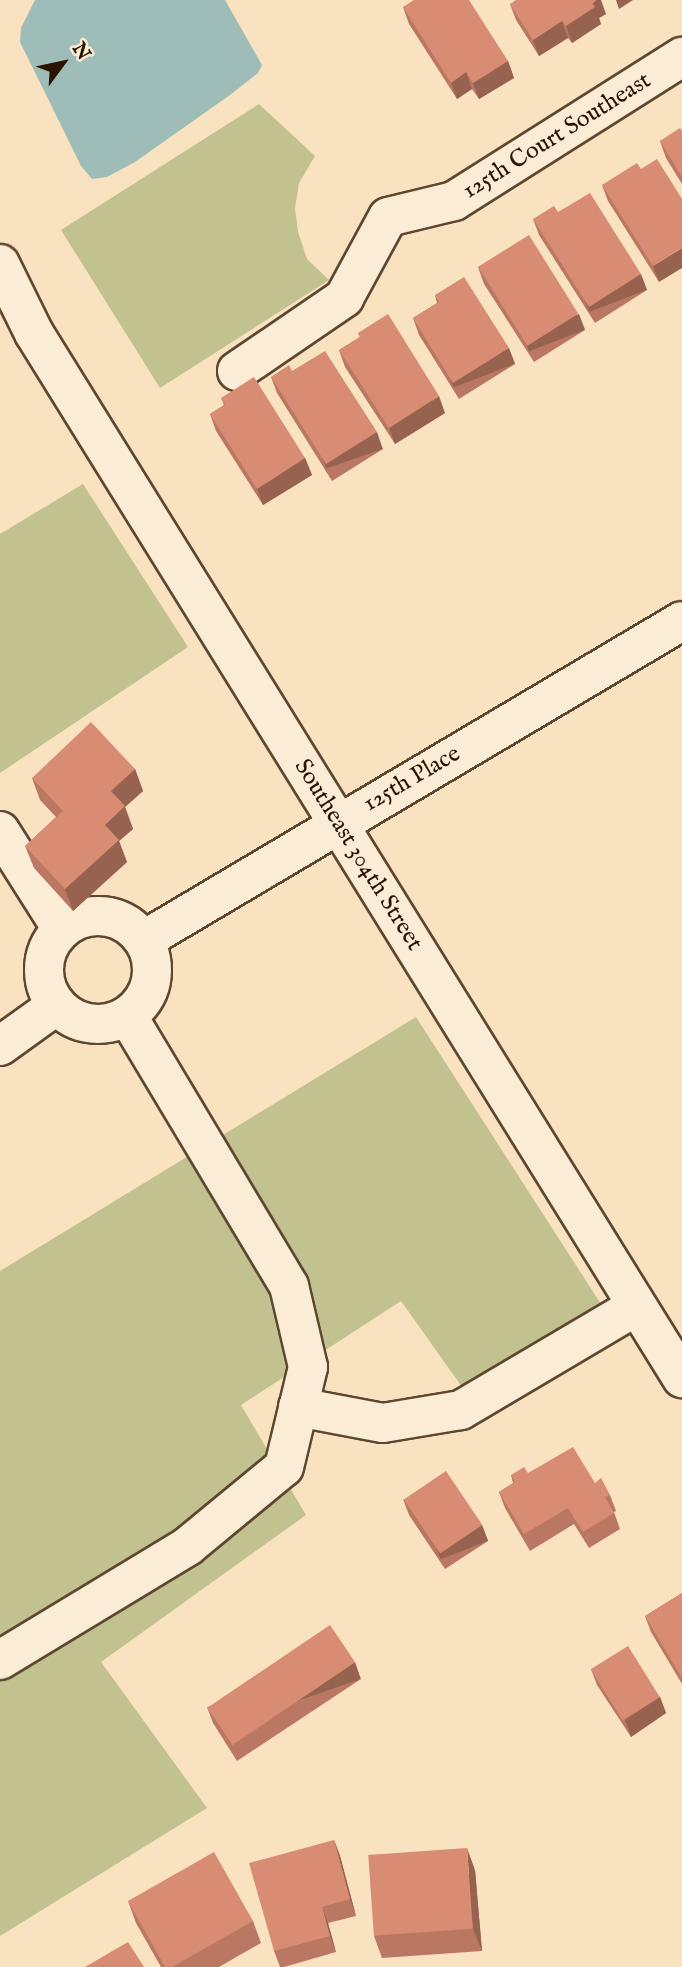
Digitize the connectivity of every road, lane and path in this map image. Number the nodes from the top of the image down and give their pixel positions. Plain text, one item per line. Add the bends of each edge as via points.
1 (682, 57) edge
2 (0, 264) edge
3 (0, 288) edge
4 (34, 333) junction
5 (237, 370) dead end
6 (682, 621) edge
7 (338, 823) junction
8 (0, 831) edge
9 (62, 929) junction
10 (144, 940) junction
11 (57, 1005) junction
12 (128, 1017) junction
13 (0, 1046) edge
14 (637, 1306) junction
15 (682, 1378) edge
16 (298, 1407) junction
17 (0, 1660) edge

1 - 5 street, 125th Court Southeast via 454,201 388,217 344,298
2 - 4 street, Southeast 304th Street
3 - 4 street, Southeast 304th Street
4 - 7 street, Southeast 304th Street
6 - 7 street, 125th Place
7 - 10 street, 125th Place
7 - 14 street, Southeast 304th Street
8 - 9 street
9 - 10 street via 77,919 96,915 131,926
9 - 11 street via 44,962 44,981
10 - 12 street via 151,955 150,990
11 - 12 street via 77,1021 94,1025
11 - 13 street
12 - 16 street via 289,1286 308,1367
14 - 15 street, Southeast 304th Street
14 - 16 street via 461,1410 383,1423
16 - 17 street via 284,1467 188,1546

